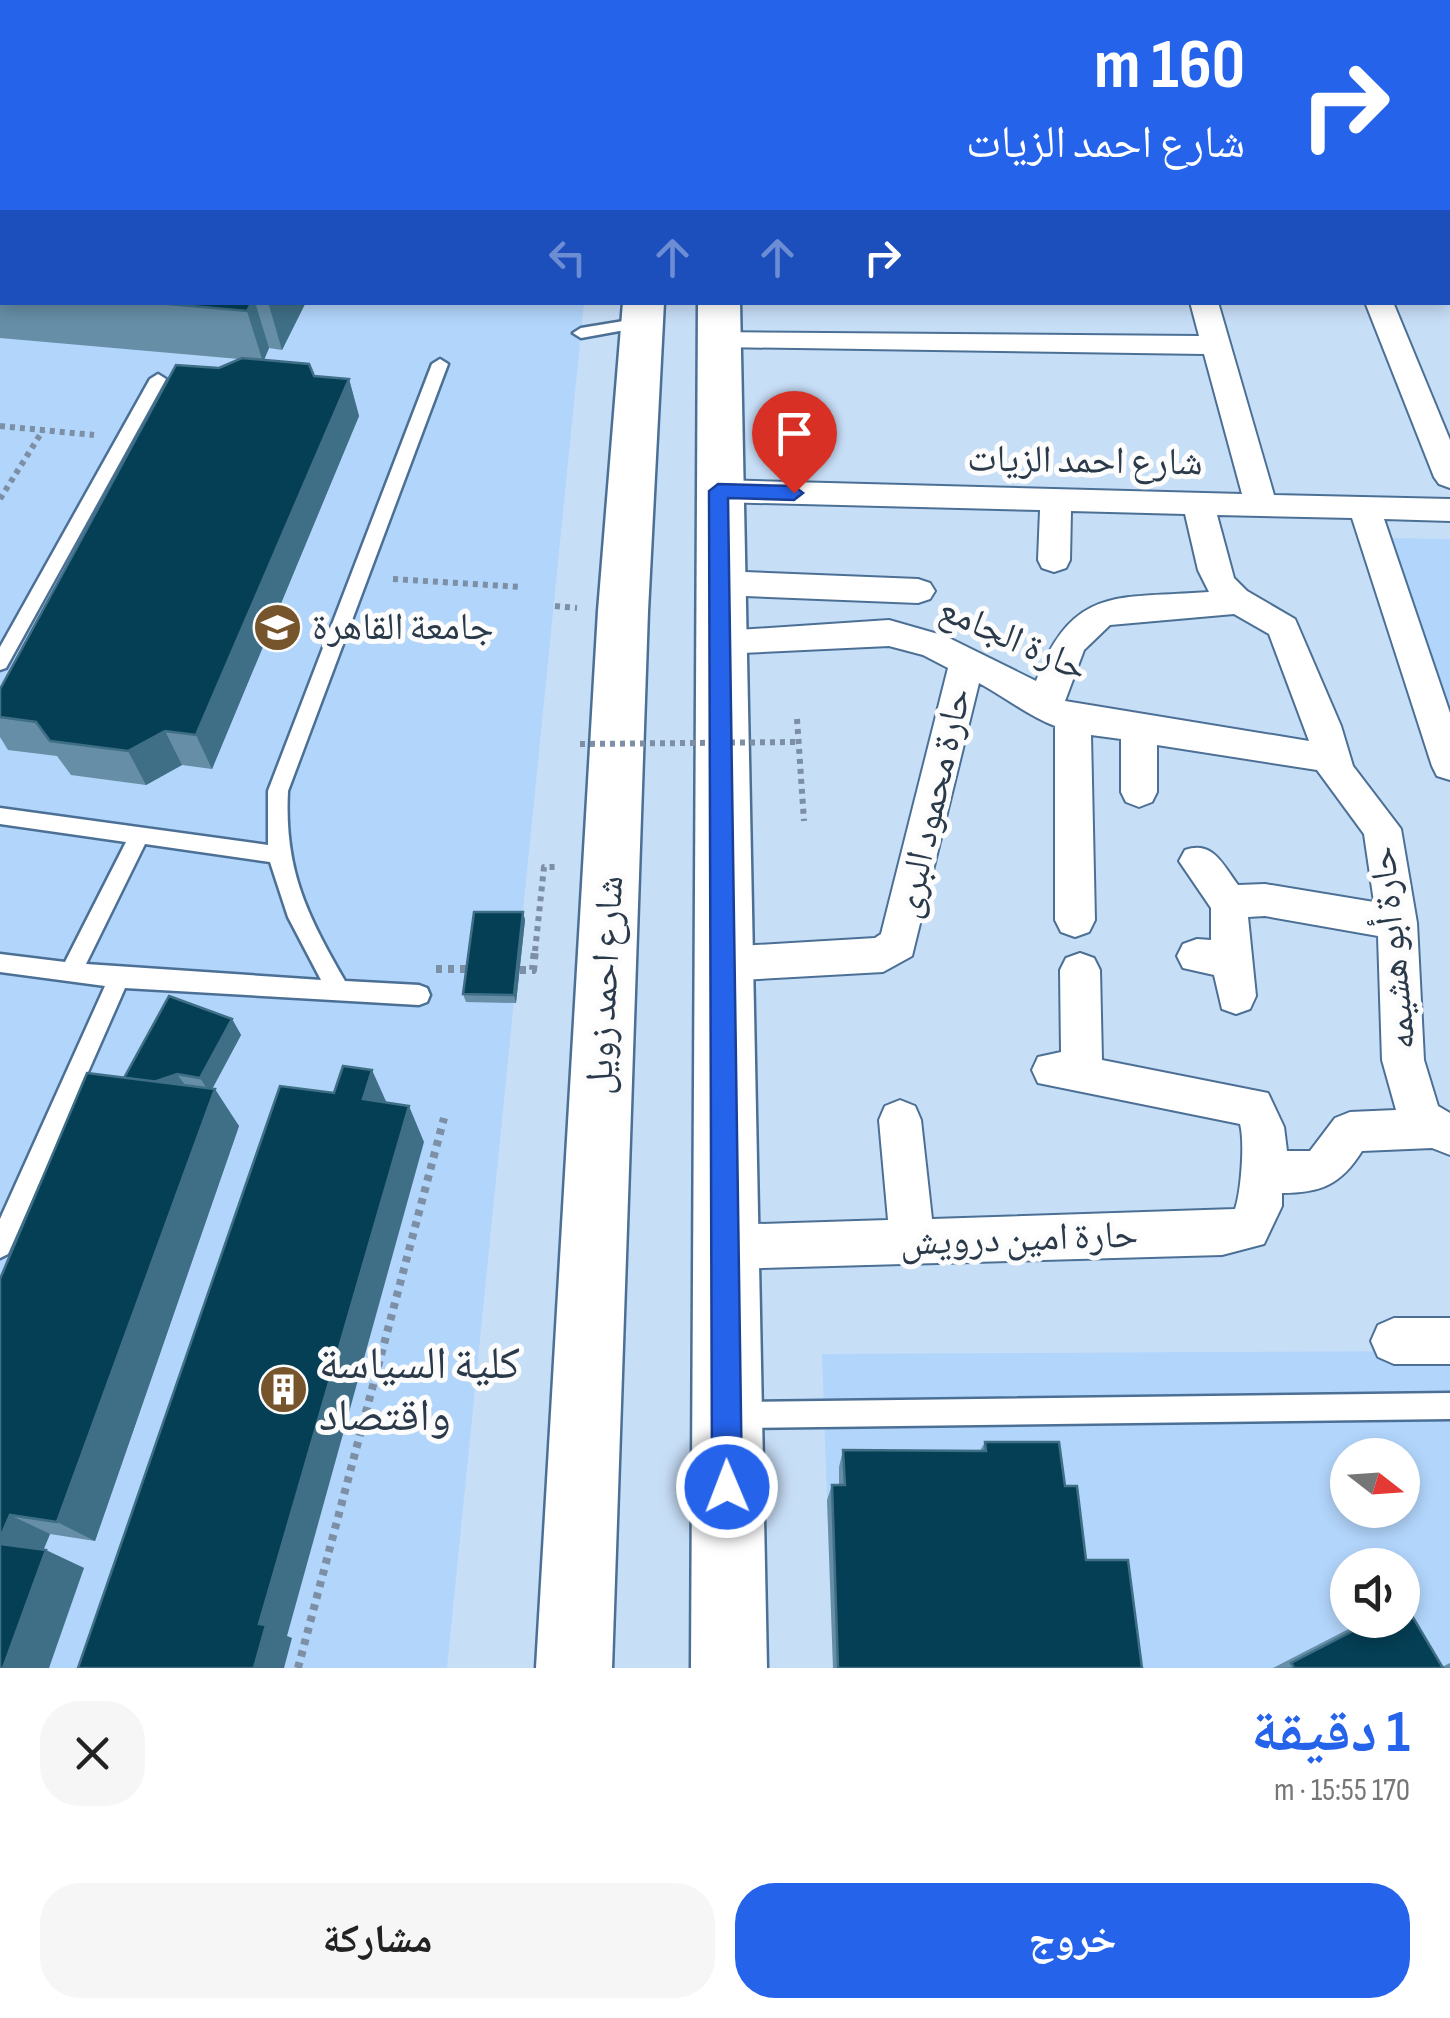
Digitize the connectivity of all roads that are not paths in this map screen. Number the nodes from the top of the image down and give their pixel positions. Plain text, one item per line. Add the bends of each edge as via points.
1 (1205, 305) edge
2 (1380, 305) edge
3 (643, 313) edge
4 (719, 320) edge
5 (581, 334) dead end
6 (1216, 345) junction
7 (440, 364) dead end
8 (158, 380) dead end
9 (1450, 477) edge
10 (718, 491) junction
11 (1056, 500) junction
12 (1199, 504) junction
13 (1262, 505) junction
14 (1364, 507) junction
15 (1450, 510) edge
16 (1054, 560) dead end
17 (719, 584) junction
18 (918, 592) dead end
19 (1238, 602) junction
20 (720, 641) junction
21 (966, 662) junction
22 (0, 664) edge
23 (1060, 713) junction
24 (1139, 726) junction
25 (1330, 758) junction
26 (1450, 766) edge
27 (1139, 792) dead end
28 (0, 816) edge
29 (138, 836) junction
30 (276, 854) junction
31 (1198, 861) dead end
32 (1231, 905) junction
33 (1075, 920) dead end
34 (1397, 922) junction
35 (0, 963) edge
36 (723, 964) junction
37 (1080, 970) dead end
38 (1222, 970) dead end
39 (71, 972) junction
40 (119, 978) junction
41 (337, 988) junction
42 (419, 995) dead end
43 (900, 1120) dead end
44 (1440, 1131) edge
45 (1267, 1173) junction
46 (912, 1242) junction
47 (0, 1246) edge
48 (726, 1247) junction
49 (1394, 1341) dead end
50 (1450, 1341) edge
51 (1450, 1406) edge
52 (726, 1415) junction
53 (574, 1668) edge
54 (729, 1668) edge

1 - 6 street
2 - 9 street
3 - 5 lane
3 - 53 main road, شارع احمد زويل
4 - 6 street
4 - 10 main road
6 - 13 street
7 - 30 lane via 278,790
8 - 22 lane
10 - 11 street, شارع احمد الزيات
10 - 17 main road
11 - 12 street, شارع احمد الزيات
11 - 16 street
12 - 13 street, شارع احمد الزيات
12 - 19 street via 1220,583
13 - 14 street, شارع احمد الزيات
14 - 15 street, شارع احمد الزيات
14 - 26 street
17 - 18 street
17 - 20 main road
19 - 23 street via 1093,618 1059,664
19 - 25 street, حارة أبو هشيمه via 1284,628 1324,726
20 - 21 street, حارة الجامع via 889,633
20 - 36 main road
21 - 23 street, حارة الجامع
21 - 36 street, حارة محمود البرى via 898,944 884,955
23 - 24 street, حارة الجامع
23 - 33 street
24 - 25 street, حارة الجامع
24 - 27 street
25 - 34 street, حارة أبو هشيمه via 1382,829
28 - 29 lane
29 - 30 lane
29 - 39 lane
30 - 41 lane via 295,910
31 - 32 street
32 - 34 street via 1266,900
32 - 38 street
34 - 44 street, حارة أبو هشيمه via 1403,1060 1420,1120
35 - 39 lane
36 - 48 main road
37 - 45 street, حارة امين درويش via 1068,1073 1253,1107 1263,1127
39 - 40 lane
40 - 41 lane
40 - 47 lane
41 - 42 lane
43 - 46 street
44 - 45 street via 1350,1132 1329,1164 1317,1170
45 - 46 street, حارة امين درويش via 1259,1177 1260,1206 1248,1229
46 - 48 street, حارة امين درويش
48 - 52 main road
49 - 50 street
51 - 52 lane
52 - 54 main road

